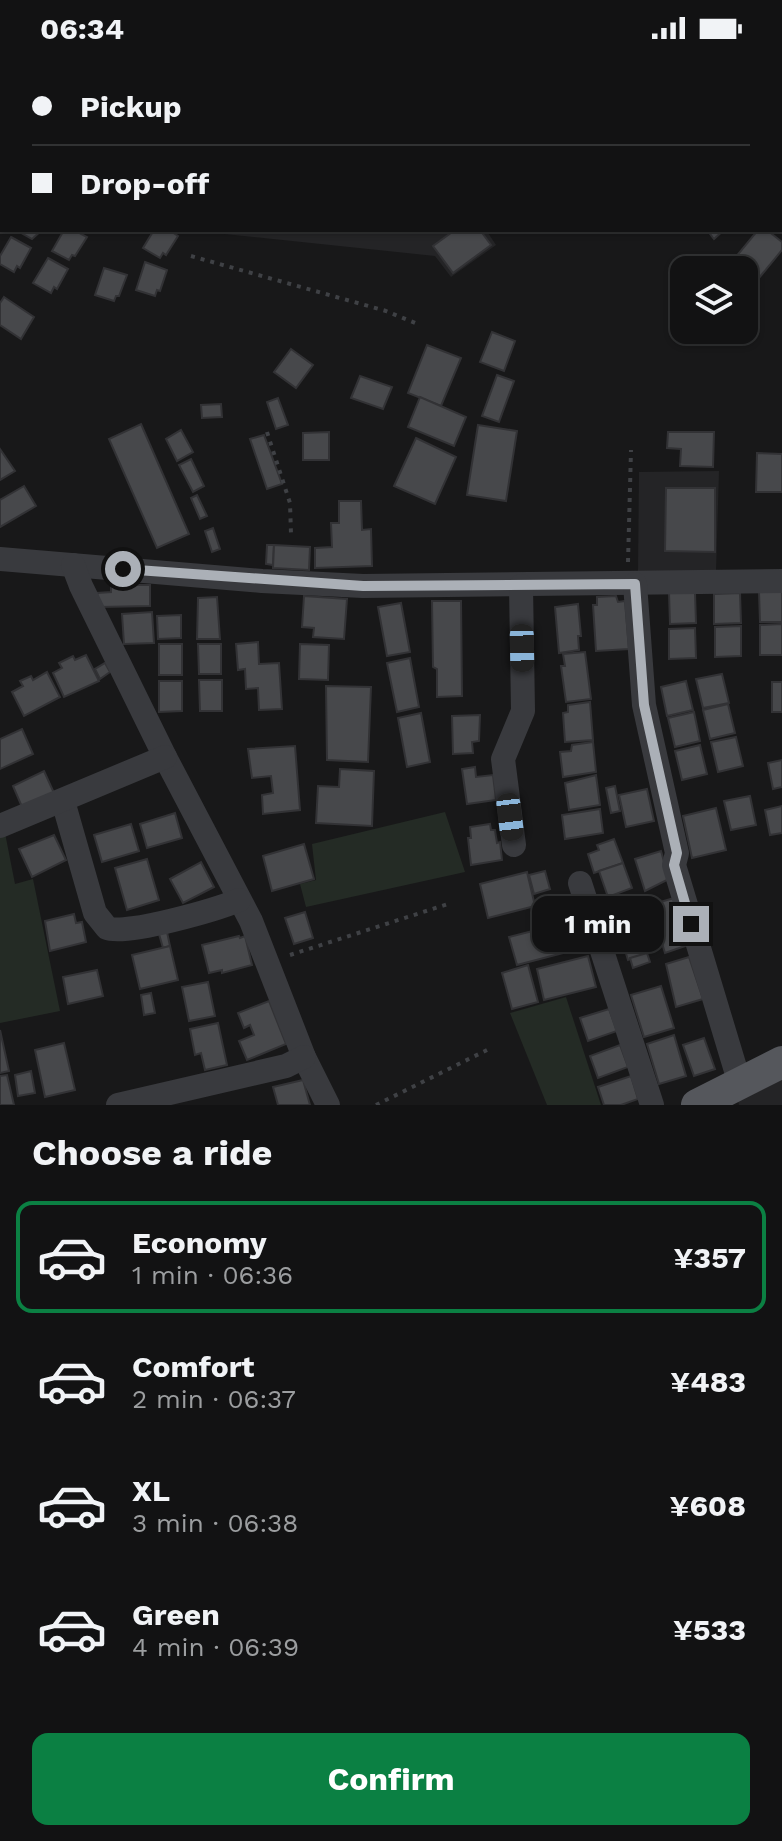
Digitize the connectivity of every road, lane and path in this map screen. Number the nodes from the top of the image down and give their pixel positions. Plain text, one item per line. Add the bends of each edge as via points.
1 (191, 256) dead end
2 (420, 325) dead end
3 (267, 432) dead end
4 (631, 450) dead end
5 (291, 534) dead end
6 (0, 559) edge
7 (73, 565) junction
8 (782, 581) edge
9 (631, 584) junction
10 (521, 586) junction
11 (165, 757) junction
12 (63, 801) junction
13 (3, 816) edge
14 (514, 845) dead end
15 (580, 883) dead end
16 (239, 900) junction
17 (451, 903) dead end
18 (266, 961) junction
19 (487, 1050) dead end
20 (304, 1057) junction
21 (782, 1062) edge
22 (740, 1084) junction
23 (118, 1105) edge
24 (328, 1105) edge
25 (376, 1105) edge
26 (652, 1105) edge
27 (697, 1105) edge

1 - 2 path
3 - 5 path via 290,503
4 - 9 path
6 - 7 street
7 - 10 street via 349,586
7 - 11 street
8 - 9 street
9 - 10 street
9 - 22 street via 644,705 677,853 674,865
10 - 14 street via 523,711 503,759
11 - 12 street
11 - 16 street
12 - 13 street
12 - 16 street via 95,913 107,928 123,930
15 - 26 street
16 - 18 street
17 - 18 path
18 - 20 street
19 - 25 path
20 - 23 street via 286,1066
20 - 24 street
21 - 22 main road
22 - 27 main road

